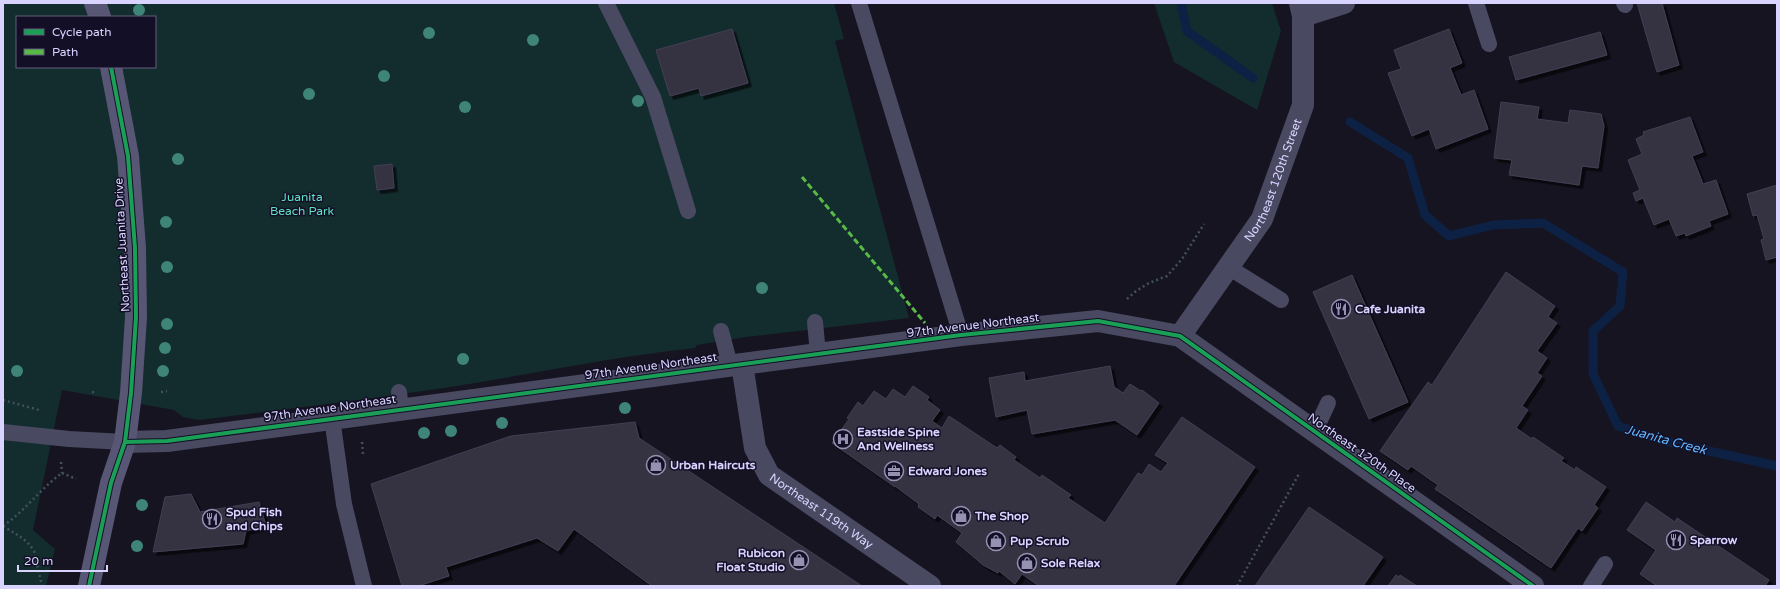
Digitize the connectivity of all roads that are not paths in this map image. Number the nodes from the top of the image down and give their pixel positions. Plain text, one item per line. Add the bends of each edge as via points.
1 (96, 3) edge
2 (606, 3) edge
3 (859, 3) edge
4 (1344, 3) edge
5 (1476, 3) edge
6 (1302, 9) edge
7 (100, 16) edge
8 (1488, 44) dead end
9 (111, 68) edge
10 (688, 211) dead end
11 (1228, 267) junction
12 (1281, 300) dead end
13 (814, 322) dead end
14 (721, 331) dead end
15 (961, 336) junction
16 (1180, 336) junction
17 (818, 354) junction
18 (736, 364) junction
19 (1328, 403) dead end
20 (332, 418) junction
21 (1315, 431) junction
22 (3, 432) edge
23 (125, 442) junction
24 (1605, 564) dead end
25 (89, 586) edge
26 (364, 586) edge
27 (930, 586) edge
28 (1532, 586) edge
29 (1591, 586) edge

1 - 7 main road
2 - 10 lane via 653,97
3 - 15 lane
4 - 6 street
5 - 8 lane
6 - 11 street, Northeast 120th Street via 1303,106 1262,219
9 - 23 main road, Northeast Juanita Drive via 128,156 135,248 136,317 132,393
11 - 12 lane
11 - 16 street, Northeast 120th Street
13 - 17 lane
14 - 18 lane
15 - 16 street, 97th Avenue Northeast via 1098,321
15 - 17 street, 97th Avenue Northeast
16 - 21 street, Northeast 120th Place
17 - 18 street, 97th Avenue Northeast
18 - 20 street, 97th Avenue Northeast via 400,400
18 - 27 street, Northeast 119th Way via 754,448 769,475
19 - 21 lane
20 - 23 street, 97th Avenue Northeast via 167,440
20 - 26 lane via 344,504
21 - 28 street, Northeast 120th Place
22 - 23 lane
23 - 25 main road, Northeast Juanita Drive via 111,483
24 - 29 lane

